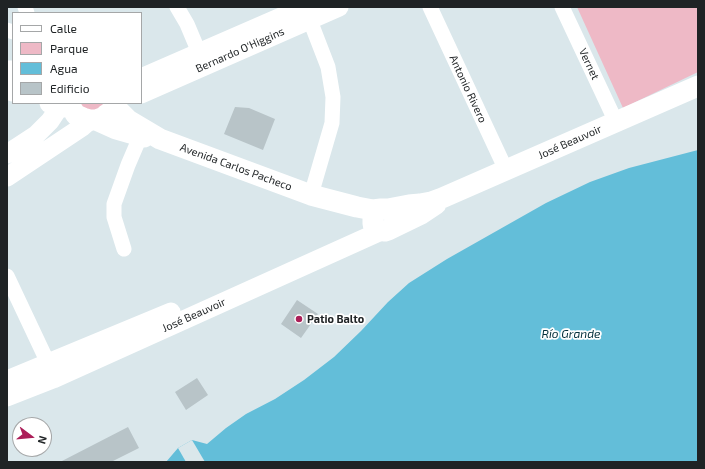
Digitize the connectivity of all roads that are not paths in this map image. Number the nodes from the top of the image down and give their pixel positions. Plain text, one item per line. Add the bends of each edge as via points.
1 (177, 7) edge
2 (339, 7) edge
3 (430, 7) edge
4 (562, 7) edge
5 (306, 11) edge
6 (202, 59) junction
7 (142, 78) edge
8 (698, 86) edge
9 (142, 93) edge
10 (114, 104) edge
11 (63, 105) edge
12 (93, 120) junction
13 (616, 122) junction
14 (150, 138) junction
15 (7, 154) edge
16 (506, 170) junction
17 (7, 177) edge
18 (311, 194) junction
19 (380, 222) junction
20 (124, 249) dead end
21 (7, 276) edge
22 (50, 371) junction
23 (7, 380) edge
24 (7, 398) edge

1 - 6 street
2 - 5 street, Bernardo O'Higgins
3 - 16 street, Antonio Rivero
4 - 13 street, Vernet
5 - 6 street, Bernardo O'Higgins
5 - 18 street via 328,67 333,97 332,123
6 - 7 street, Bernardo O'Higgins
6 - 9 street, Bernardo O'Higgins
8 - 13 main road, José Beauvoir
10 - 12 main road, Avenida Carlos Pacheco via 104,117
10 - 14 main road, Avenida Carlos Pacheco via 128,120
11 - 12 main road, Avenida Carlos Pacheco via 76,115
11 - 15 street via 36,135
12 - 14 main road, Avenida Carlos Pacheco
12 - 17 street
13 - 16 main road, José Beauvoir
14 - 18 main road, Avenida Carlos Pacheco
14 - 20 street via 128,165 114,204 114,217
16 - 19 main road, José Beauvoir via 442,198 421,214
18 - 19 main road, Avenida Carlos Pacheco via 336,209
19 - 22 street, José Beauvoir
21 - 22 street
22 - 23 street, José Beauvoir
22 - 24 street, José Beauvoir

